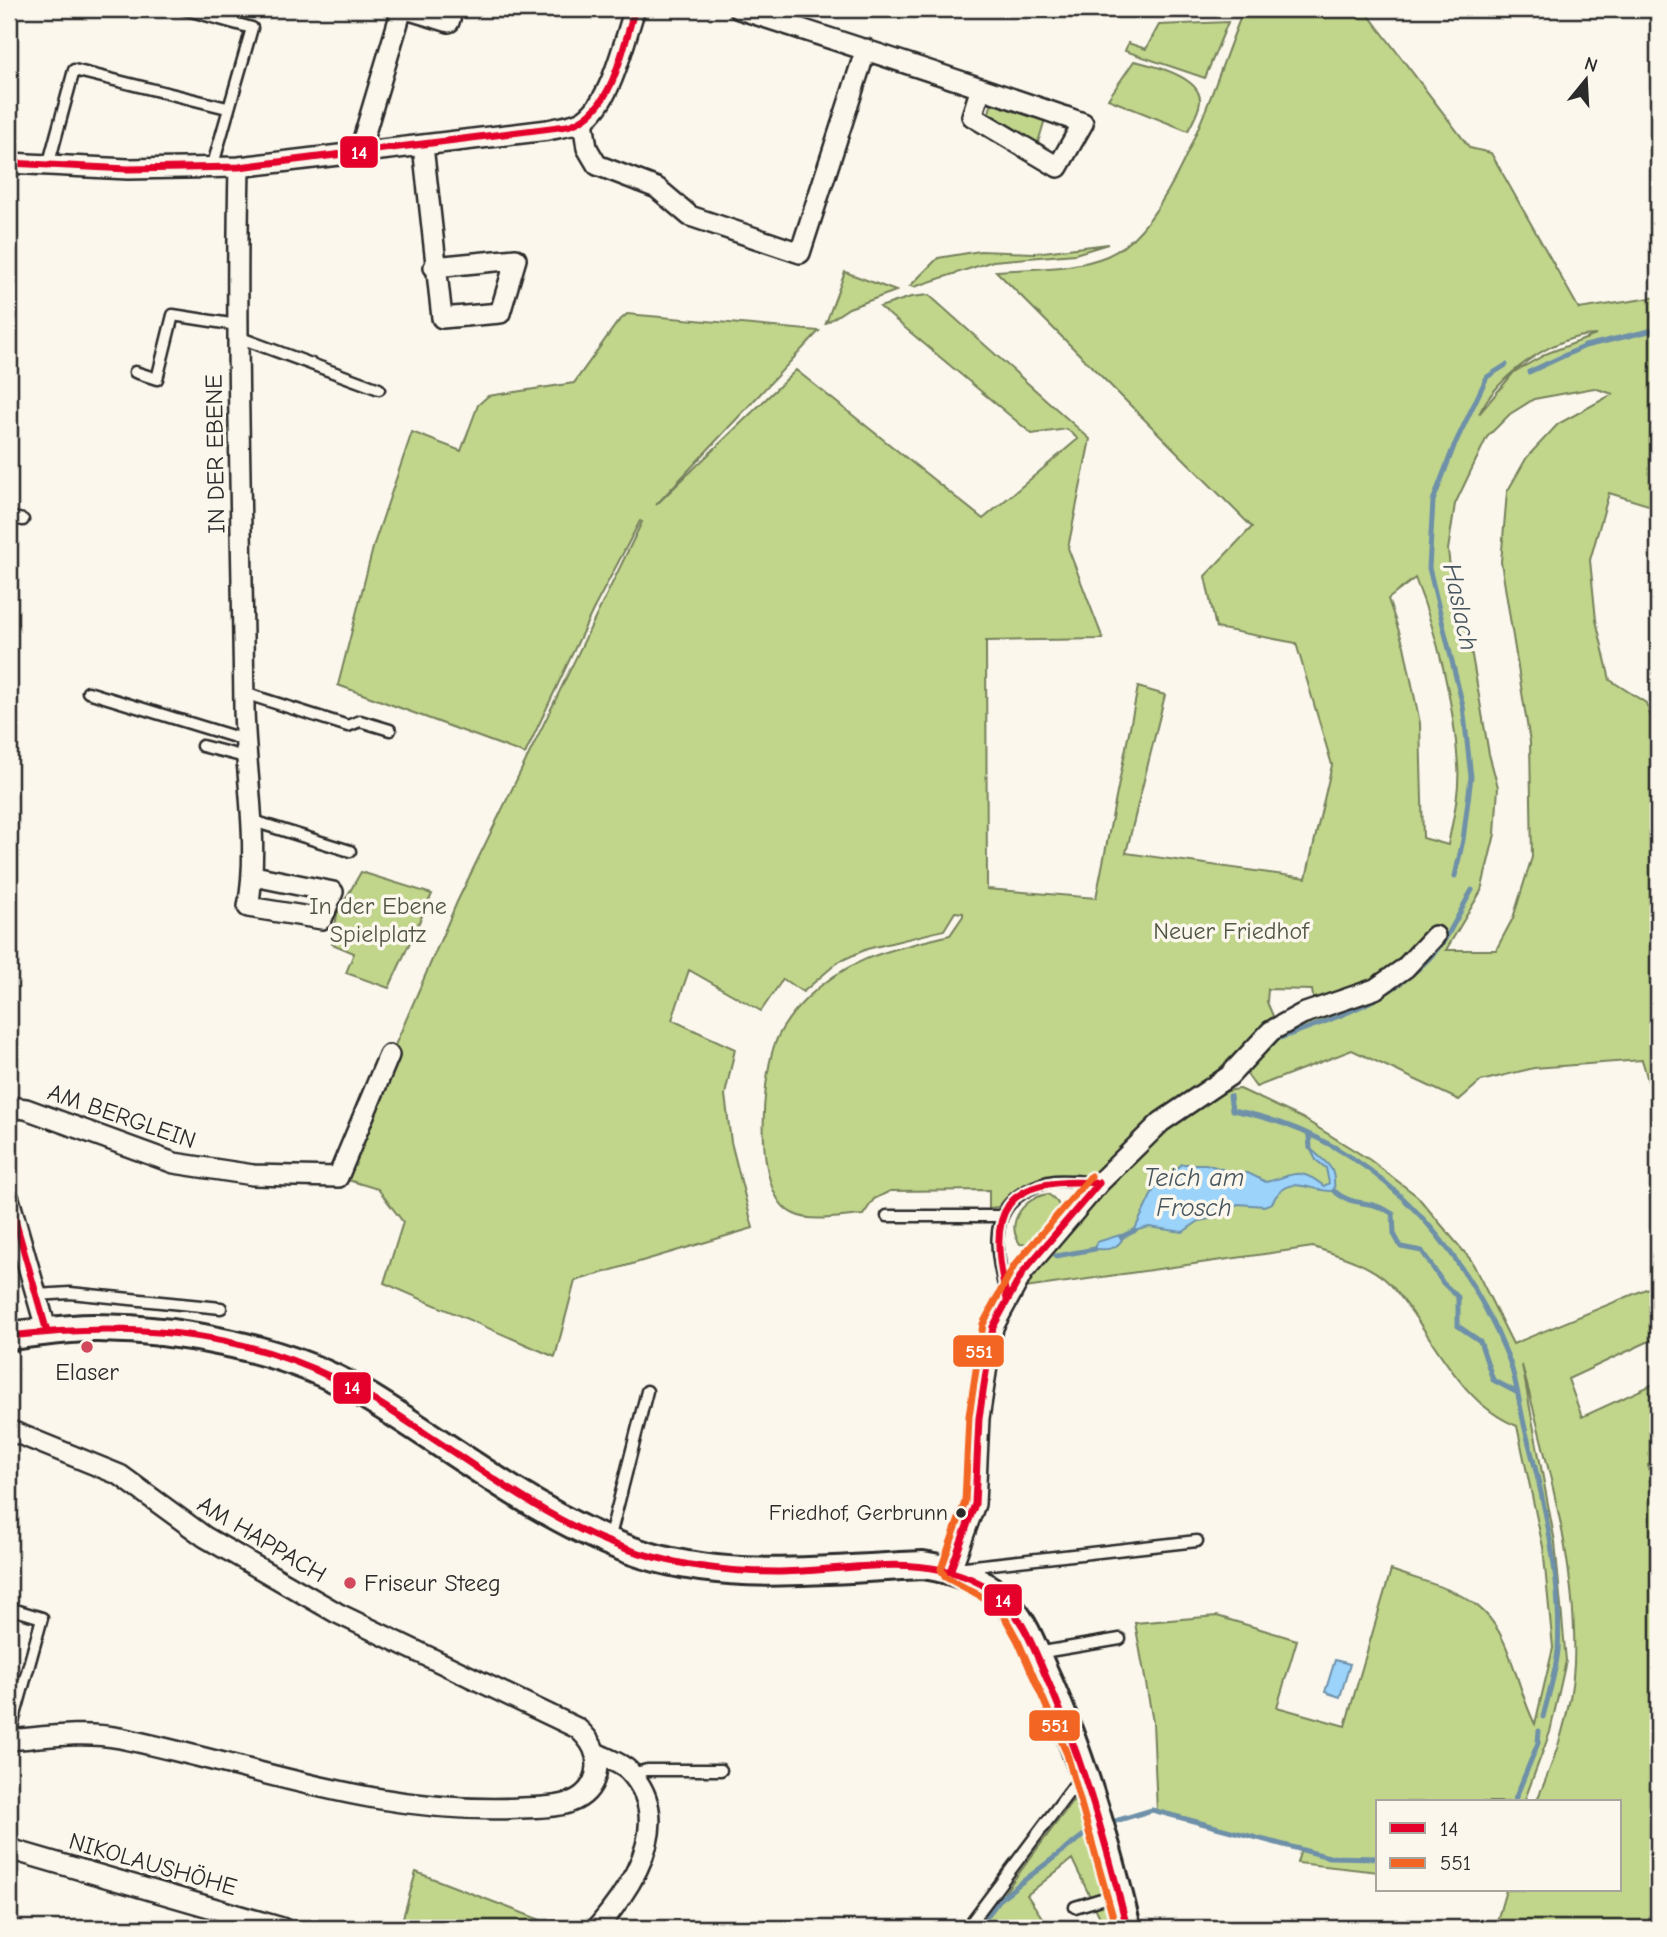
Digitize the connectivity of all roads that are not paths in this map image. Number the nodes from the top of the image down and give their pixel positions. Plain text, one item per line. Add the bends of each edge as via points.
1 (184, 9) edge
2 (407, 9) edge
3 (453, 9) edge
4 (635, 9) edge
5 (739, 9) edge
6 (866, 49) junction
7 (981, 88) junction
8 (227, 108) junction
9 (583, 121) junction
10 (423, 146) junction
11 (359, 153) junction
12 (9, 163) edge
13 (48, 166) junction
14 (239, 167) junction
15 (212, 168) junction
16 (434, 267) junction
17 (237, 331) junction
18 (135, 372) dead end
19 (379, 389) dead end
20 (9, 517) edge
21 (23, 520) dead end
22 (88, 692) dead end
23 (244, 693) junction
24 (390, 730) dead end
25 (202, 746) dead end
26 (245, 749) junction
27 (250, 819) junction
28 (350, 851) dead end
29 (254, 876) dead end
30 (1435, 936) dead end
31 (389, 1055) dead end
32 (9, 1107) edge
33 (1099, 1183) junction
34 (10, 1207) edge
35 (887, 1216) dead end
36 (999, 1216) junction
37 (36, 1295) junction
38 (1007, 1299) junction
39 (221, 1308) dead end
40 (47, 1332) junction
41 (9, 1336) edge
42 (648, 1391) dead end
43 (9, 1430) edge
44 (609, 1541) junction
45 (1197, 1541) dead end
46 (951, 1569) junction
47 (9, 1608) edge
48 (1120, 1639) dead end
49 (1036, 1653) junction
50 (9, 1739) edge
51 (596, 1753) junction
52 (721, 1770) dead end
53 (1083, 1773) junction
54 (631, 1774) junction
55 (9, 1849) edge
56 (1119, 1894) junction
57 (1075, 1907) dead end
58 (282, 1928) edge
59 (597, 1928) edge
60 (967, 1928) edge
61 (1127, 1928) edge

1 - 8 lane via 252,28
2 - 3 street via 449,22
2 - 11 street
4 - 9 street via 609,84 598,107
5 - 6 street
6 - 7 street
6 - 9 street via 800,253 690,216 657,188 597,166 587,148
7 - 7 street via 1083,123 1058,167 972,116
8 - 13 lane via 74,70
8 - 15 lane
9 - 10 street
10 - 11 street
10 - 16 street
11 - 14 street
12 - 13 street
13 - 15 street
14 - 15 street
14 - 17 street, IN DER EBENE
16 - 16 street via 442,318 500,313 516,259
17 - 18 lane via 173,315 158,379
17 - 19 lane
17 - 23 street, IN DER EBENE
20 - 21 lane
22 - 26 lane
23 - 24 lane via 348,726 360,721
23 - 26 street, IN DER EBENE
25 - 26 lane
26 - 27 street, IN DER EBENE
27 - 28 lane
27 - 29 street, IN DER EBENE
30 - 33 street via 1405,968 1375,989 1302,1014 1271,1031 1230,1074 1161,1122
31 - 32 street, AM BERGLEIN via 338,1177 253,1175 174,1163 33,1111
33 - 36 lane via 1053,1181 1031,1188 1012,1199
33 - 38 street via 1023,1272
34 - 37 street
35 - 36 lane
36 - 38 lane via 999,1266
37 - 39 lane via 70,1293
37 - 40 street
38 - 46 street via 993,1327 984,1371 975,1504
40 - 41 street
40 - 44 street via 97,1328 158,1331 285,1357 360,1392 528,1501
42 - 44 lane
43 - 51 street, AM HAPPACH via 120,1475 205,1537 337,1613 577,1727
44 - 46 street via 678,1563 738,1572 923,1565
45 - 46 lane
46 - 49 street via 985,1586 1012,1609
47 - 50 lane via 42,1618
48 - 49 lane
49 - 53 street
50 - 51 street via 119,1738 341,1794 482,1811 572,1803 593,1781
51 - 54 street, AM HAPPACH
52 - 54 lane
53 - 56 street
53 - 60 lane
54 - 59 street via 641,1787 650,1836 627,1889
55 - 58 street, NIKOLAUSHÖHE
56 - 57 lane
56 - 61 street

